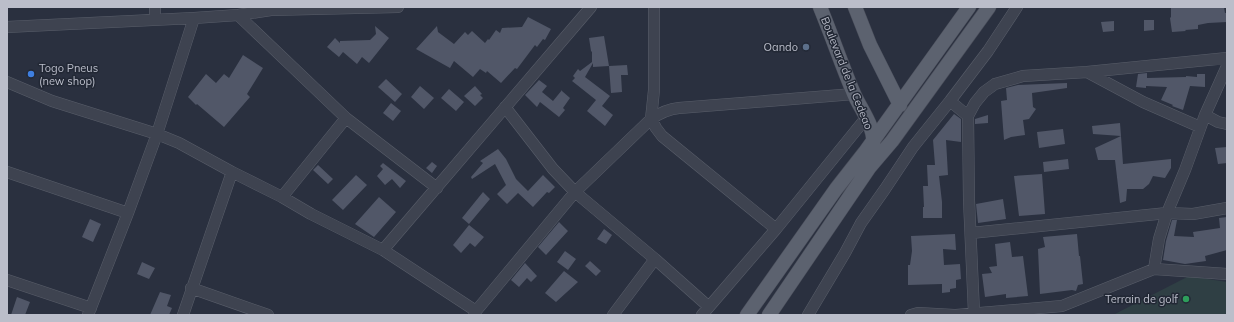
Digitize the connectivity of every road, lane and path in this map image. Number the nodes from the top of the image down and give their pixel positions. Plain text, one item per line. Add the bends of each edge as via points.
1 (155, 7) edge
2 (398, 7) edge
3 (590, 7) edge
4 (654, 7) edge
5 (820, 7) edge
6 (855, 7) edge
7 (969, 7) edge
8 (989, 7) edge
9 (1017, 7) edge
10 (272, 8) edge
11 (238, 15) junction
12 (194, 18) junction
13 (155, 20) junction
14 (7, 28) edge
15 (1227, 58) edge
16 (1227, 66) edge
17 (1087, 72) junction
18 (7, 82) edge
19 (854, 94) junction
20 (950, 101) junction
21 (900, 105) junction
22 (505, 107) junction
23 (1204, 115) junction
24 (968, 116) junction
25 (346, 118) junction
26 (866, 118) junction
27 (651, 119) junction
28 (1227, 124) edge
29 (1200, 127) junction
30 (157, 134) junction
31 (874, 140) junction
32 (892, 141) junction
33 (869, 168) junction
34 (7, 172) edge
35 (232, 172) junction
36 (437, 188) junction
37 (575, 192) junction
38 (282, 197) junction
39 (1227, 208) edge
40 (128, 213) junction
41 (1167, 213) junction
42 (776, 229) junction
43 (971, 233) junction
44 (383, 250) junction
45 (655, 259) junction
46 (1154, 269) junction
47 (1227, 274) edge
48 (7, 280) edge
49 (191, 288) junction
50 (705, 311) edge
51 (89, 312) edge
52 (475, 313) edge
53 (974, 313) junction
54 (183, 315) edge
55 (268, 315) edge
56 (613, 315) edge
57 (748, 315) edge
58 (769, 315) edge
59 (808, 315) edge
60 (911, 315) edge
61 (955, 315) edge

1 - 13 street
2 - 10 street
3 - 22 street
4 - 27 street via 654,90
5 - 19 main road, Boulevard de la Cedeao
6 - 21 main road via 870,45
7 - 21 main road
8 - 32 main road
9 - 20 street
10 - 11 street
11 - 12 street
11 - 25 street
12 - 13 street
12 - 30 street
13 - 14 street
15 - 17 street
16 - 23 street
17 - 24 street via 1023,76 995,84 984,92
17 - 29 street via 1143,102
18 - 30 street via 52,101
19 - 26 main road, Boulevard de la Cedeao
19 - 27 street via 671,108
20 - 24 street
20 - 59 street via 913,147 861,223
21 - 31 main road
21 - 32 main road via 893,121
22 - 36 street
22 - 37 street
23 - 28 street
23 - 29 street
24 - 43 street
25 - 36 street
25 - 38 street
26 - 31 main road, Boulevard de la Cedeao
26 - 42 street
27 - 37 street
27 - 42 street via 662,136
29 - 41 street
30 - 35 street
30 - 40 street
31 - 33 main road
31 - 57 main road via 836,189
32 - 33 main road
33 - 58 main road
34 - 40 street
35 - 38 street
35 - 49 street
36 - 44 street
37 - 45 street
37 - 52 street
38 - 44 street
39 - 41 street via 1193,214
40 - 51 street
41 - 43 street
41 - 46 street
42 - 50 street
43 - 53 street
44 - 52 street
45 - 50 street
45 - 56 street
46 - 47 street
46 - 53 street via 1062,306
48 - 51 street
49 - 54 street
49 - 55 street
53 - 61 street
60 - 61 street

